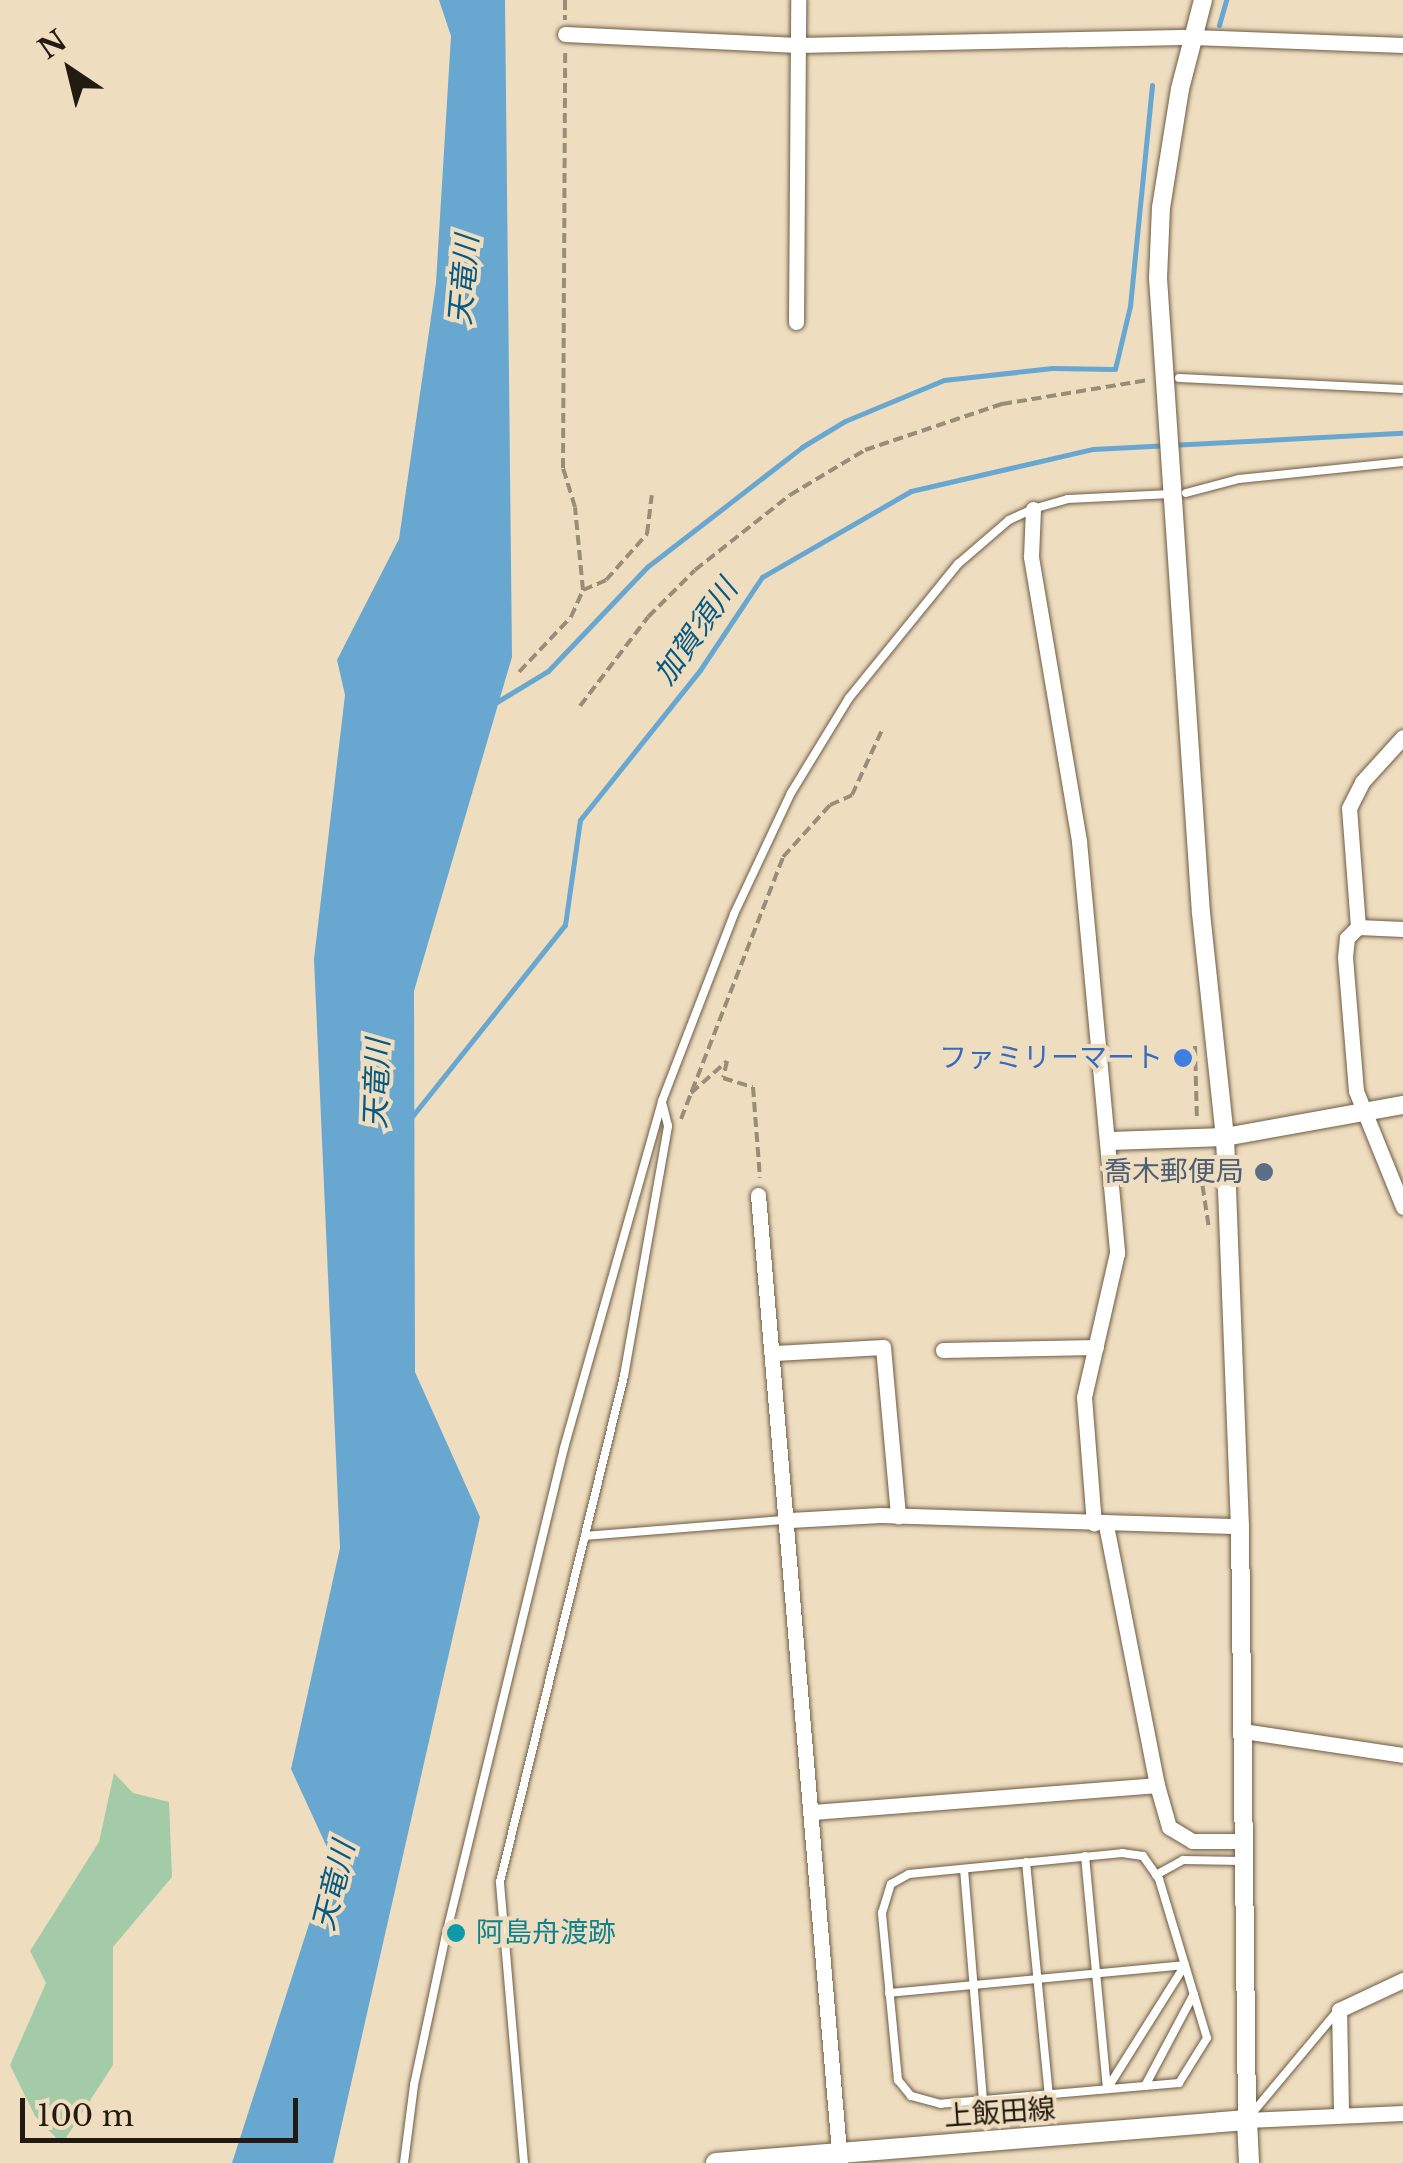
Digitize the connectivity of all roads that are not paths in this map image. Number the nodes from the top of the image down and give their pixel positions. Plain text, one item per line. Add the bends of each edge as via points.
1 (798, 0) edge
2 (1203, 0) edge
3 (565, 34) road end
4 (1193, 37) junction
5 (798, 45) junction
6 (1403, 45) edge
7 (796, 322) dead end
8 (1165, 380) junction
9 (1403, 389) edge
10 (1403, 462) edge
11 (1177, 490) junction
12 (1033, 509) junction
13 (1403, 737) edge
14 (1358, 927) junction
15 (1403, 928) edge
16 (662, 1101) junction
17 (1403, 1105) edge
18 (1367, 1114) junction
19 (1224, 1137) junction
20 (1110, 1141) junction
21 (758, 1195) road end
22 (1403, 1207) edge
23 (1096, 1346) junction
24 (943, 1350) dead end
25 (775, 1352) junction
26 (898, 1516) junction
27 (790, 1520) junction
28 (1100, 1524) junction
29 (1240, 1526) junction
30 (586, 1536) junction
31 (1243, 1731) junction
32 (1403, 1754) edge
33 (1157, 1785) junction
34 (814, 1812) junction
35 (1246, 1841) junction
36 (1085, 1856) junction
37 (1026, 1862) junction
38 (1246, 1862) junction
39 (964, 1869) junction
40 (1156, 1874) junction
41 (1185, 1965) junction
42 (1096, 1973) junction
43 (1038, 1979) junction
44 (1403, 1980) edge
45 (974, 1985) junction
46 (889, 1993) junction
47 (1194, 1994) junction
48 (1339, 2010) junction
49 (1145, 2086) junction
50 (1107, 2089) junction
51 (1049, 2095) junction
52 (983, 2100) junction
53 (1340, 2112) junction
54 (1403, 2113) edge
55 (1247, 2120) junction
56 (839, 2158) edge
57 (404, 2163) edge
58 (524, 2163) edge
59 (716, 2163) edge
60 (1249, 2163) edge

1 - 5 street
2 - 4 street
3 - 5 street
4 - 5 street
4 - 6 street
4 - 8 street via 1161,207
5 - 7 street
8 - 9 lane
8 - 11 street
10 - 11 lane
11 - 12 lane via 1068,499
11 - 19 street via 1200,913
12 - 16 lane via 984,540 936,586 849,698 791,793 734,914
12 - 20 street via 1032,557 1080,842
13 - 14 street via 1348,808
14 - 15 street
14 - 18 street via 1347,938 1346,1003 1356,1091
16 - 30 lane via 668,1126 624,1376
16 - 57 lane via 506,1682 414,2085
17 - 18 street
18 - 19 street
18 - 22 street
19 - 20 street
19 - 29 street
20 - 23 street via 1117,1253
21 - 25 street
23 - 24 street
23 - 28 street via 1084,1397
25 - 26 street via 882,1347
25 - 27 street
26 - 27 street
26 - 28 street
27 - 30 lane
27 - 34 street
28 - 29 street
28 - 33 street
29 - 31 street
30 - 58 lane via 500,1882
31 - 32 street
31 - 35 street
33 - 34 street
33 - 35 street via 1169,1827 1192,1840
34 - 56 street
35 - 38 street
36 - 37 lane
36 - 40 lane via 1143,1856
36 - 42 lane
37 - 39 lane
37 - 43 lane
38 - 40 lane via 1182,1860
38 - 55 street
39 - 45 lane
39 - 46 lane via 909,1874 891,1884 882,1913
40 - 41 lane
41 - 42 lane
41 - 47 lane
41 - 50 lane
42 - 43 lane
42 - 50 lane
43 - 45 lane
43 - 51 lane
44 - 48 street
45 - 46 lane
45 - 52 lane
46 - 52 lane via 898,2080 911,2096 941,2104
47 - 49 lane
47 - 49 lane via 1207,2038 1179,2083
48 - 53 street
48 - 55 lane
49 - 50 lane
50 - 51 lane
51 - 52 lane
53 - 54 street
53 - 55 street
55 - 56 main road, 上飯田線
55 - 60 main road
56 - 59 main road, 上飯田線

